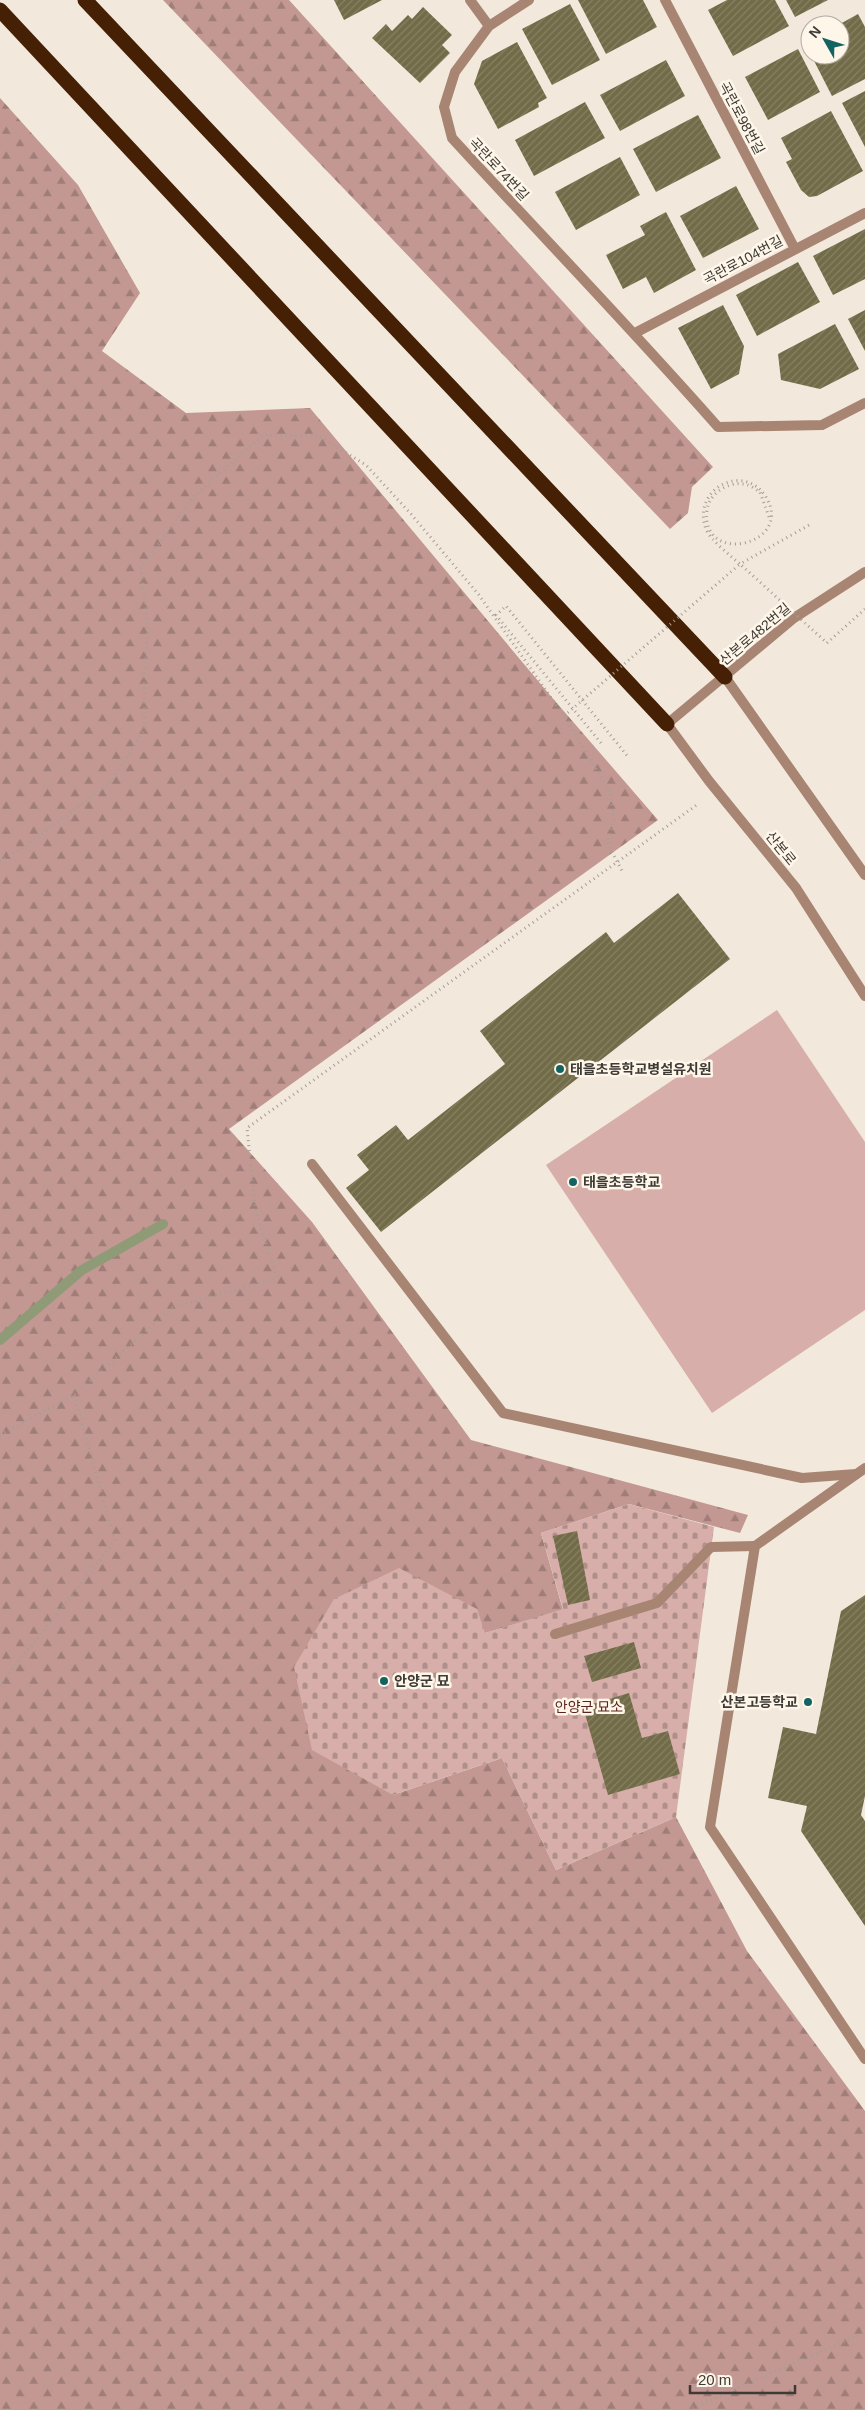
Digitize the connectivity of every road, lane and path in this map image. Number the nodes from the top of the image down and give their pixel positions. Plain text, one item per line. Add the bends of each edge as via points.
1 (85, 0) edge
2 (470, 0) edge
3 (529, 0) edge
4 (665, 0) edge
5 (0, 10) edge
6 (489, 26) junction
7 (865, 213) edge
8 (795, 249) junction
9 (635, 333) junction
10 (865, 403) edge
11 (769, 517) dead end
12 (811, 524) dead end
13 (740, 564) junction
14 (865, 572) edge
15 (865, 609) edge
16 (724, 677) junction
17 (583, 699) junction
18 (564, 716) junction
19 (667, 724) junction
20 (602, 743) dead end
21 (629, 758) dead end
22 (716, 790) junction
23 (650, 838) dead end
24 (0, 861) edge
25 (623, 873) dead end
26 (865, 874) edge
27 (865, 996) edge
28 (312, 1164) dead end
29 (74, 1396) dead end
30 (865, 1468) edge
31 (856, 1474) junction
32 (755, 1546) junction
33 (555, 1634) dead end
34 (0, 1685) edge
35 (865, 2059) edge
36 (865, 2332) edge
37 (688, 2410) edge

1 - 16 highway
2 - 6 street
3 - 6 street
4 - 8 street, 곡란로98번길
5 - 19 highway
6 - 9 street, 곡란로74번길 via 455,72 444,107 452,138
7 - 8 street, 곡란로104번길
8 - 9 street, 곡란로104번길
9 - 10 street, 곡란로74번길 via 718,427 822,425
11 - 13 path via 760,492 753,488 744,484 719,490 707,509 707,525 716,537 727,544 738,545 760,536 770,524 772,513 767,500 752,482 736,481 723,483 705,501 706,530
12 - 13 path
13 - 15 path, bridge via 827,643
13 - 17 path, bridge
14 - 16 street, 산본로482번길 via 794,618
16 - 19 street, 산본로482번길
16 - 26 street
17 - 18 path, bridge
17 - 20 path via 506,606 496,614
17 - 21 path
18 - 24 path via 479,595 366,464 319,436 263,435 194,496 141,568 148,626 145,729 109,784 26,846
18 - 25 path via 610,792 614,822 607,842
19 - 22 street, 산본로
22 - 23 path
22 - 27 street, 산본로 via 796,888
28 - 31 street via 503,1413 802,1478
29 - 34 path via 115,1541
30 - 31 street
31 - 32 street
32 - 33 street via 711,1546 657,1603
32 - 35 street via 710,1826
36 - 37 path

